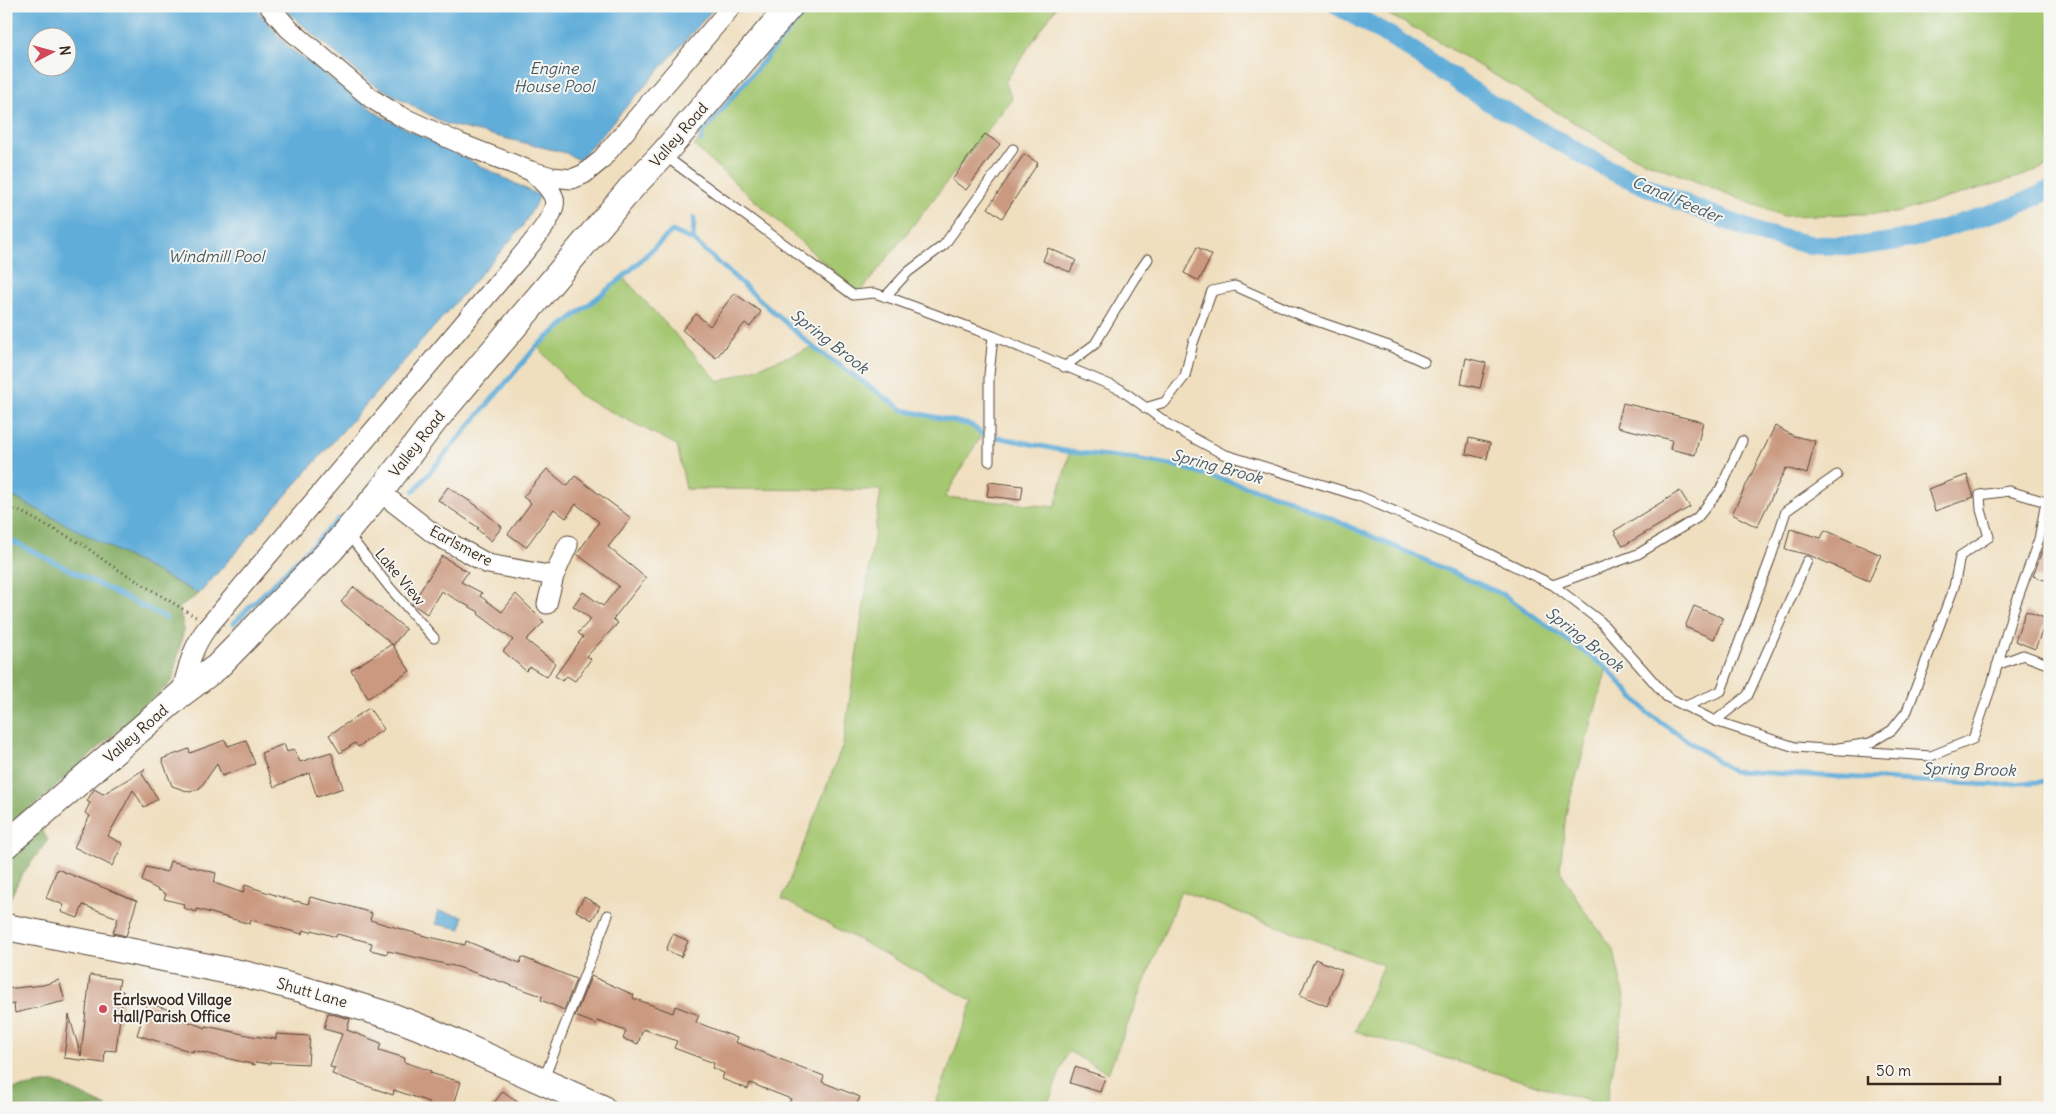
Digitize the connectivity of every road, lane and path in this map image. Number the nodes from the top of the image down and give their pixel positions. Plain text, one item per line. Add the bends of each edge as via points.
1 (269, 6) edge
2 (732, 6) edge
3 (790, 6) edge
4 (1013, 149) dead end
5 (663, 154) junction
6 (531, 171) junction
7 (1148, 259) dead end
8 (885, 297) junction
9 (993, 336) junction
10 (1424, 362) dead end
11 (1064, 367) junction
12 (1145, 408) junction
13 (1742, 441) dead end
14 (989, 462) dead end
15 (1837, 475) dead end
16 (380, 492) junction
17 (6, 504) edge
18 (346, 532) junction
19 (568, 545) dead end
20 (1807, 561) dead end
21 (554, 576) junction
22 (1553, 585) junction
23 (547, 604) dead end
24 (206, 628) junction
25 (434, 638) dead end
26 (1998, 665) junction
27 (2050, 665) edge
28 (181, 694) junction
29 (1686, 706) junction
30 (1715, 721) junction
31 (1832, 750) junction
32 (6, 845) edge
33 (608, 915) dead end
34 (6, 927) edge
35 (543, 1081) junction
36 (602, 1108) edge

1 - 6 street via 289,30 372,99 400,116
2 - 6 street via 600,161 572,179
3 - 5 street, Valley Road
4 - 8 lane via 944,245 908,272
5 - 8 lane via 838,286 853,295 874,293
5 - 16 street, Valley Road via 435,420
6 - 24 street via 553,196 555,203 548,221
7 - 11 lane via 1095,344
8 - 9 lane
9 - 11 lane
9 - 14 lane via 989,375
10 - 12 lane via 1389,346 1305,317 1235,286 1212,291 1185,376 1165,402
11 - 12 lane via 1120,389
12 - 22 lane via 1170,426 1223,454 1359,496
13 - 22 lane via 1720,488 1697,518 1638,554
15 - 29 lane via 1786,511 1721,691
16 - 18 street, Valley Road
16 - 21 street, Earlsmere via 434,534 488,564
17 - 24 path via 82,544 200,619
18 - 25 lane, Lake View
18 - 28 street, Valley Road via 223,660
19 - 21 street
20 - 30 lane via 1748,694
21 - 23 street
22 - 29 lane via 1600,621 1667,697
24 - 28 street via 188,666
26 - 27 lane via 2023,655
26 - 31 lane via 1973,739 1931,756
26 - 31 lane via 2039,539 2046,502 2009,491 1980,495 1989,537 1960,556 1954,587 1907,711 1892,730 1870,743
28 - 32 street, Valley Road
29 - 30 lane
30 - 31 lane via 1795,747
33 - 35 lane
34 - 35 street, Shutt Lane via 244,974 305,990 394,1017
35 - 36 street, Shutt Lane

